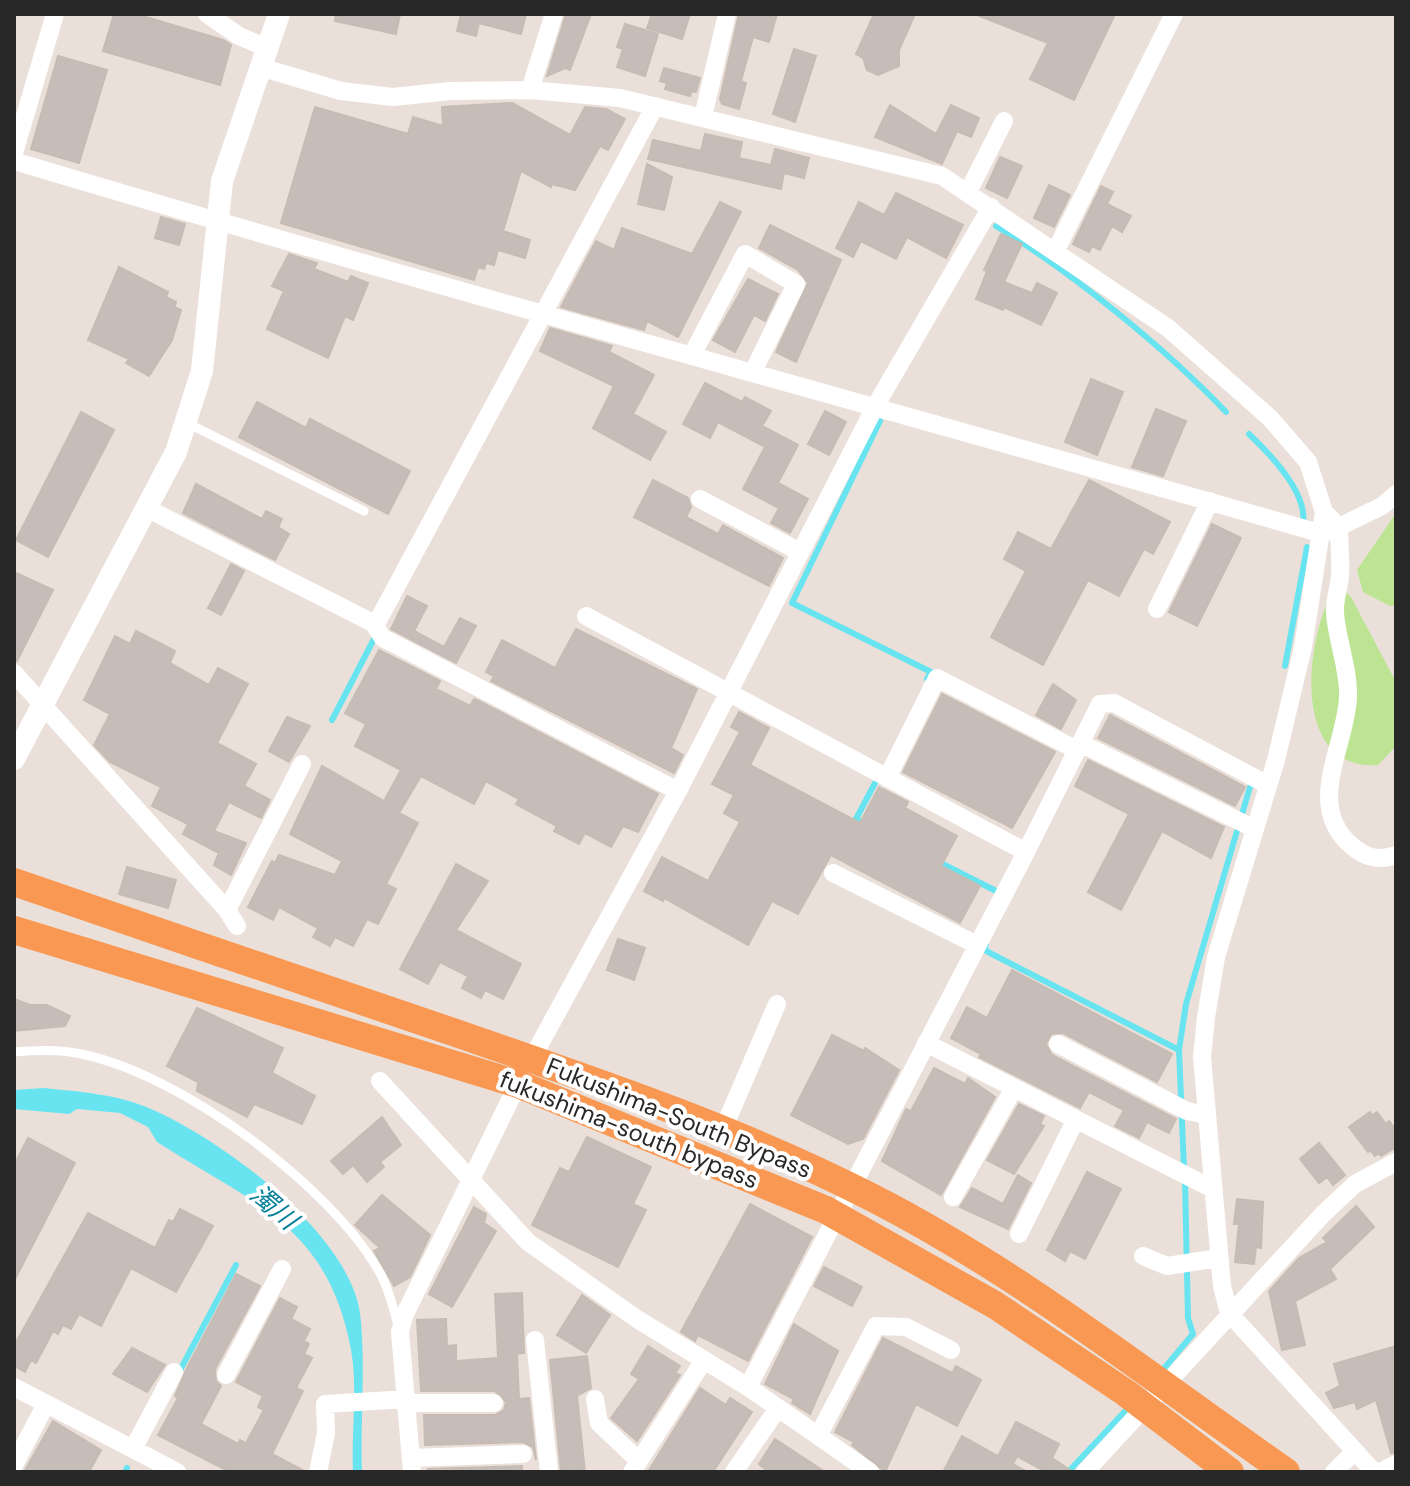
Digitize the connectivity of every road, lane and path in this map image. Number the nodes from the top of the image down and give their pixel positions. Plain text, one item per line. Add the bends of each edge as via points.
1 (55, 14) edge
2 (207, 14) edge
3 (279, 14) edge
4 (554, 14) edge
5 (727, 14) edge
6 (1174, 14) edge
7 (264, 57) junction
8 (530, 90) junction
9 (655, 106) junction
10 (703, 117) junction
11 (1004, 121) dead end
12 (14, 153) edge
13 (14, 161) edge
14 (968, 192) junction
15 (991, 207) junction
16 (219, 222) junction
17 (1056, 250) junction
18 (542, 315) junction
19 (692, 355) junction
20 (753, 372) junction
21 (876, 405) junction
22 (187, 423) junction
23 (1396, 494) edge
24 (700, 499) dead end
25 (1210, 501) junction
26 (146, 508) junction
27 (364, 511) dead end
28 (1331, 531) junction
29 (800, 552) junction
30 (1157, 609) dead end
31 (586, 616) dead end
32 (375, 626) junction
33 (14, 673) edge
34 (726, 693) junction
35 (42, 707) junction
36 (1078, 746) junction
37 (14, 759) edge
38 (302, 764) dead end
39 (887, 778) junction
40 (1268, 785) junction
41 (678, 791) junction
42 (1255, 829) junction
43 (1026, 852) junction
44 (1396, 855) edge
45 (833, 873) dead end
46 (14, 882) edge
47 (14, 930) edge
48 (977, 945) junction
49 (777, 1004) dead end
50 (926, 1043) junction
51 (1058, 1044) dead end
52 (14, 1052) edge
53 (525, 1072) junction
54 (380, 1081) dead end
55 (1014, 1088) junction
56 (1207, 1115) junction
57 (1076, 1119) junction
58 (722, 1132) junction
59 (1396, 1162) edge
60 (470, 1181) junction
61 (1213, 1189) junction
62 (953, 1197) dead end
63 (1019, 1234) dead end
64 (1143, 1256) dead end
65 (1219, 1258) junction
66 (282, 1269) dead end
67 (1229, 1313) junction
68 (400, 1332) junction
69 (535, 1340) dead end
70 (951, 1350) dead end
71 (704, 1360) junction
72 (174, 1372) dead end
73 (226, 1375) dead end
74 (14, 1387) edge
75 (748, 1387) junction
76 (595, 1399) dead end
77 (403, 1401) junction
78 (494, 1403) dead end
79 (46, 1404) junction
80 (778, 1408) junction
81 (818, 1436) junction
82 (133, 1449) junction
83 (1353, 1453) junction
84 (523, 1454) dead end
85 (1396, 1464) edge
86 (14, 1465) edge
87 (412, 1465) edge
88 (635, 1466) edge
89 (740, 1470) edge
90 (177, 1472) edge
91 (318, 1472) edge
92 (549, 1472) edge
93 (870, 1472) edge
94 (1085, 1472) edge
95 (1230, 1472) edge
96 (1286, 1472) edge
97 (1334, 1472) edge
98 (1377, 1472) edge

1 - 12 street
2 - 7 street
3 - 7 street
4 - 8 street
5 - 10 street
6 - 17 street
7 - 8 street via 341,91 393,97
7 - 16 street via 222,181
8 - 9 street via 570,91
9 - 10 street
9 - 18 street
10 - 14 street via 942,176
11 - 14 street
13 - 16 street
14 - 15 street
15 - 17 street
15 - 21 street
16 - 18 street
16 - 22 street via 202,371
17 - 28 street via 1168,328 1270,418 1308,462
18 - 19 street
18 - 32 street
19 - 20 street
19 - 20 street via 745,254 796,284
20 - 21 street
21 - 25 street
21 - 29 street
22 - 26 street
22 - 27 lane
23 - 28 street
24 - 29 street
25 - 28 street
25 - 30 street
26 - 32 street
26 - 35 street
28 - 40 street
28 - 44 street via 1340,575 1335,610 1348,694 1328,782 1332,820 1340,837 1371,859
29 - 34 street
31 - 34 street
32 - 41 street via 383,638
33 - 35 street
34 - 39 street
34 - 41 street
35 - 37 street
35 - 38 street via 232,918
36 - 39 street via 937,678
36 - 40 street via 1100,704 1114,703
36 - 42 street
36 - 43 street
39 - 43 street
40 - 42 street
41 - 53 street
42 - 56 street via 1216,957 1202,1057
43 - 48 street
45 - 48 street
46 - 53 highway, Fukushima-South Bypass
47 - 53 highway, fukushima-south bypass
48 - 50 street
49 - 58 street
50 - 55 street
50 - 75 street
51 - 56 street via 1187,1111
52 - 68 lane via 81,1054 127,1069 244,1133 337,1215 379,1272
53 - 58 highway, Fukushima-South Bypass
53 - 60 street
53 - 95 highway, fukushima-south bypass via 858,1225 995,1305 1126,1393
54 - 60 street
55 - 57 street
55 - 62 street
56 - 61 street
57 - 61 street
57 - 63 street
58 - 96 highway, Fukushima-South Bypass via 874,1198 1010,1277
59 - 67 street via 1355,1184
60 - 68 street
60 - 71 street via 528,1242
61 - 65 street
64 - 65 street via 1167,1266
65 - 67 street
66 - 73 street
67 - 83 street
67 - 94 street
68 - 77 street
69 - 92 street
70 - 81 street via 906,1327 876,1326
71 - 75 street
71 - 88 street
72 - 82 street
74 - 79 street
75 - 80 street
76 - 88 street via 599,1423
77 - 78 street
77 - 87 street
77 - 91 street via 325,1404
79 - 82 street
79 - 86 street
80 - 81 street
80 - 89 street
81 - 93 street
82 - 90 street
83 - 97 street
83 - 98 street
84 - 87 street
85 - 98 street

